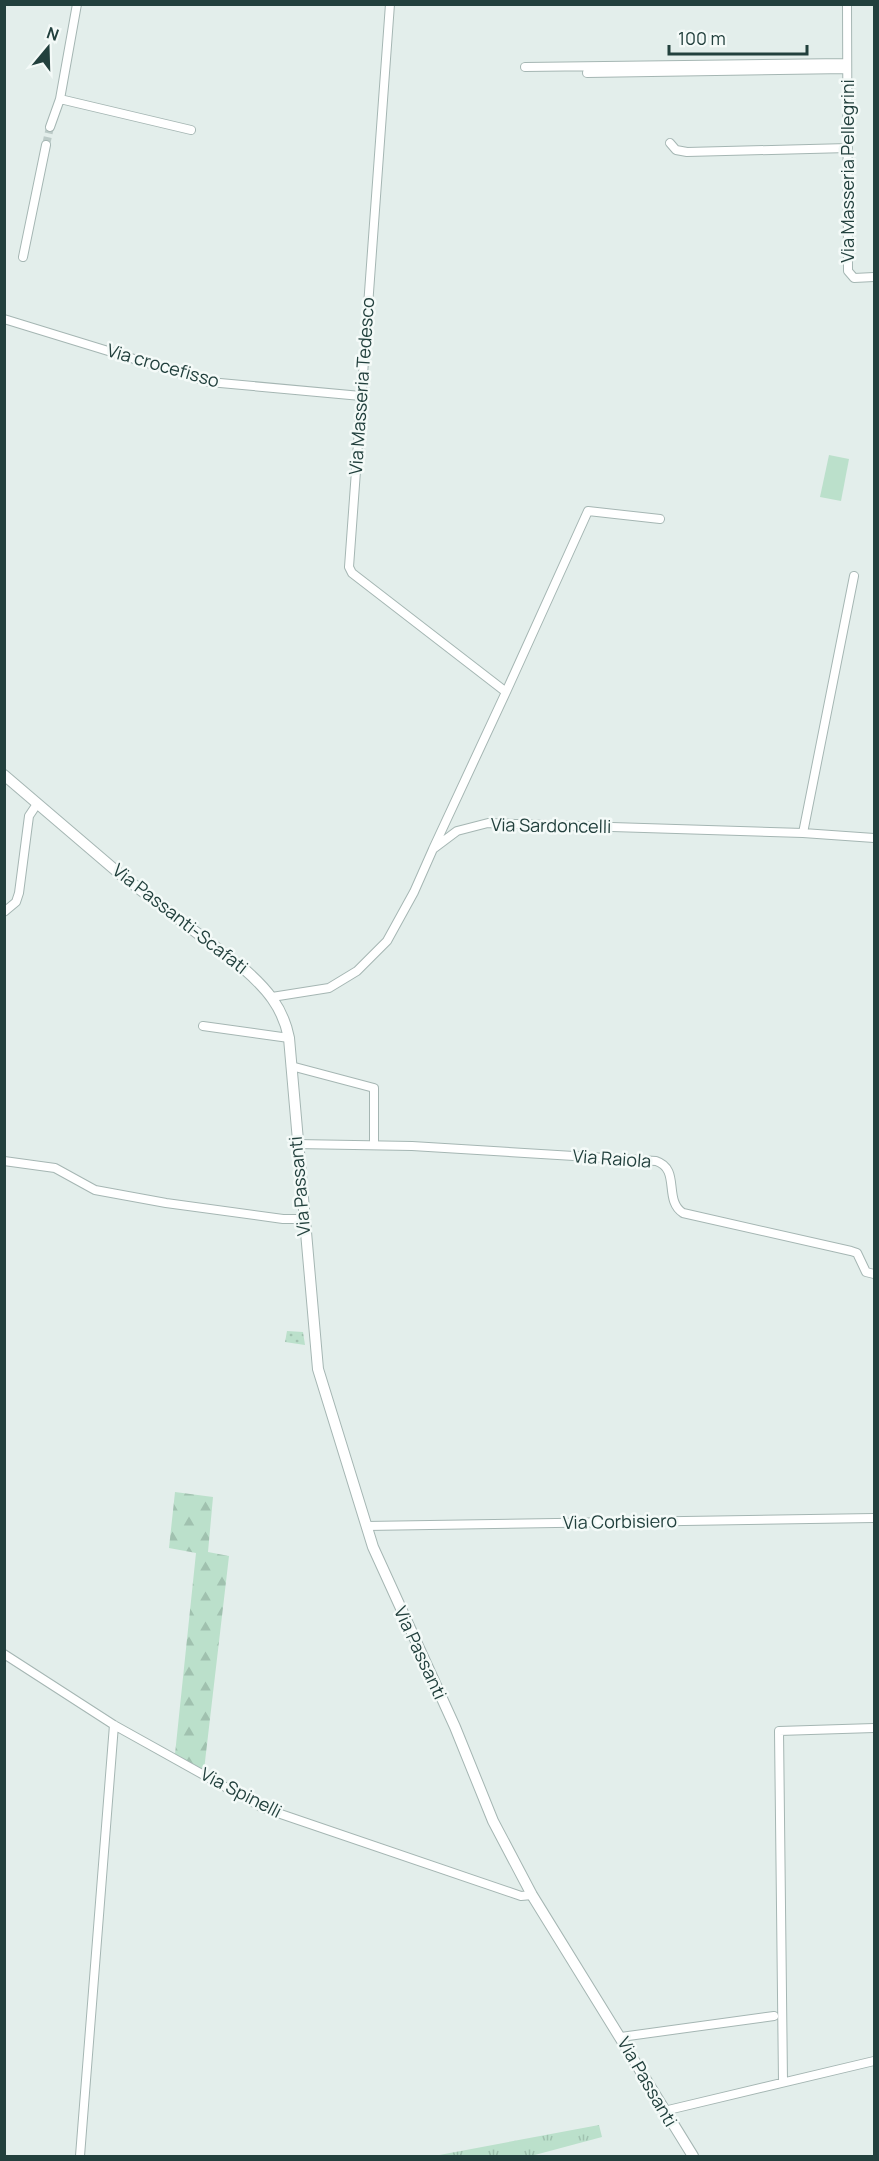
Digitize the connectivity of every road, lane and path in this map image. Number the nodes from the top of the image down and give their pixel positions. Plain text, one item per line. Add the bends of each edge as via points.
1 (77, 4) edge
2 (390, 4) edge
3 (847, 4) edge
4 (848, 66) junction
5 (525, 67) dead end
6 (587, 73) dead end
7 (60, 99) junction
8 (50, 127) tunnel mouth
9 (191, 130) dead end
10 (670, 143) dead end
11 (46, 145) tunnel mouth
12 (848, 148) junction
13 (23, 257) dead end
14 (874, 277) edge
15 (4, 319) edge
16 (361, 396) junction
17 (660, 519) dead end
18 (854, 576) dead end
19 (506, 692) junction
20 (4, 776) edge
21 (37, 804) junction
22 (803, 833) junction
23 (874, 838) edge
24 (433, 849) junction
25 (4, 912) edge
26 (272, 997) junction
27 (202, 1026) dead end
28 (289, 1038) junction
29 (291, 1066) junction
30 (293, 1099) joint
31 (296, 1143) junction
32 (374, 1144) junction
33 (5, 1161) edge
34 (4, 1168) edge
35 (303, 1219) junction
36 (874, 1275) edge
37 (874, 1518) edge
38 (366, 1526) junction
39 (4, 1654) edge
40 (114, 1725) junction
41 (874, 1728) edge
42 (532, 1895) junction
43 (774, 2016) dead end
44 (621, 2037) junction
45 (874, 2061) edge
46 (783, 2082) junction
47 (664, 2111) junction
48 (80, 2157) edge
49 (693, 2157) edge

1 - 7 street
2 - 16 street, Via Masseria Tedesco
3 - 4 street, Via Masseria Pellegrini
4 - 5 street
4 - 6 street
4 - 12 street, Via Masseria Pellegrini
7 - 8 street
7 - 9 street
10 - 12 street via 676,150 687,152
11 - 13 street
12 - 14 street, Via Masseria Pellegrini via 848,271 854,278
15 - 16 street, Via crocefisso via 209,382
16 - 19 street, Via Masseria Tedesco via 349,561 352,573
17 - 19 street via 588,511
18 - 22 street
19 - 24 street
20 - 21 street, Via Passanti-Scafati
21 - 25 street via 29,816 16,902
21 - 26 street, Via Passanti-Scafati via 121,875 243,968
22 - 23 street, Via Sardoncelli
22 - 24 street, Via Sardoncelli via 488,823 457,831
24 - 26 street, Via Sardoncelli via 387,941 357,971 329,988
26 - 28 street, Via Passanti-Scafati
27 - 28 street
28 - 29 street, Via Passanti-Scafati
29 - 30 street, Via Passanti-Scafati
29 - 32 street via 374,1088
30 - 31 street, Via Passanti
31 - 32 street, Via Raiola
31 - 35 street, Via Passanti
32 - 36 street, Via Raiola via 656,1161 669,1170 673,1202 683,1213 851,1251 857,1253 862,1269
33 - 34 street
33 - 35 street via 55,1168 95,1190
35 - 38 street, Via Passanti via 318,1369
37 - 38 street, Via Corbisiero
38 - 42 street, Via Passanti via 493,1821
39 - 40 street, Via Spinelli
40 - 42 street, Via Spinelli via 263,1808 521,1896
40 - 48 street
41 - 46 street via 779,1731
42 - 44 street, Via Passanti
43 - 44 street
44 - 47 street, Via Passanti
45 - 46 street
46 - 47 street
47 - 49 street, Via Passanti

